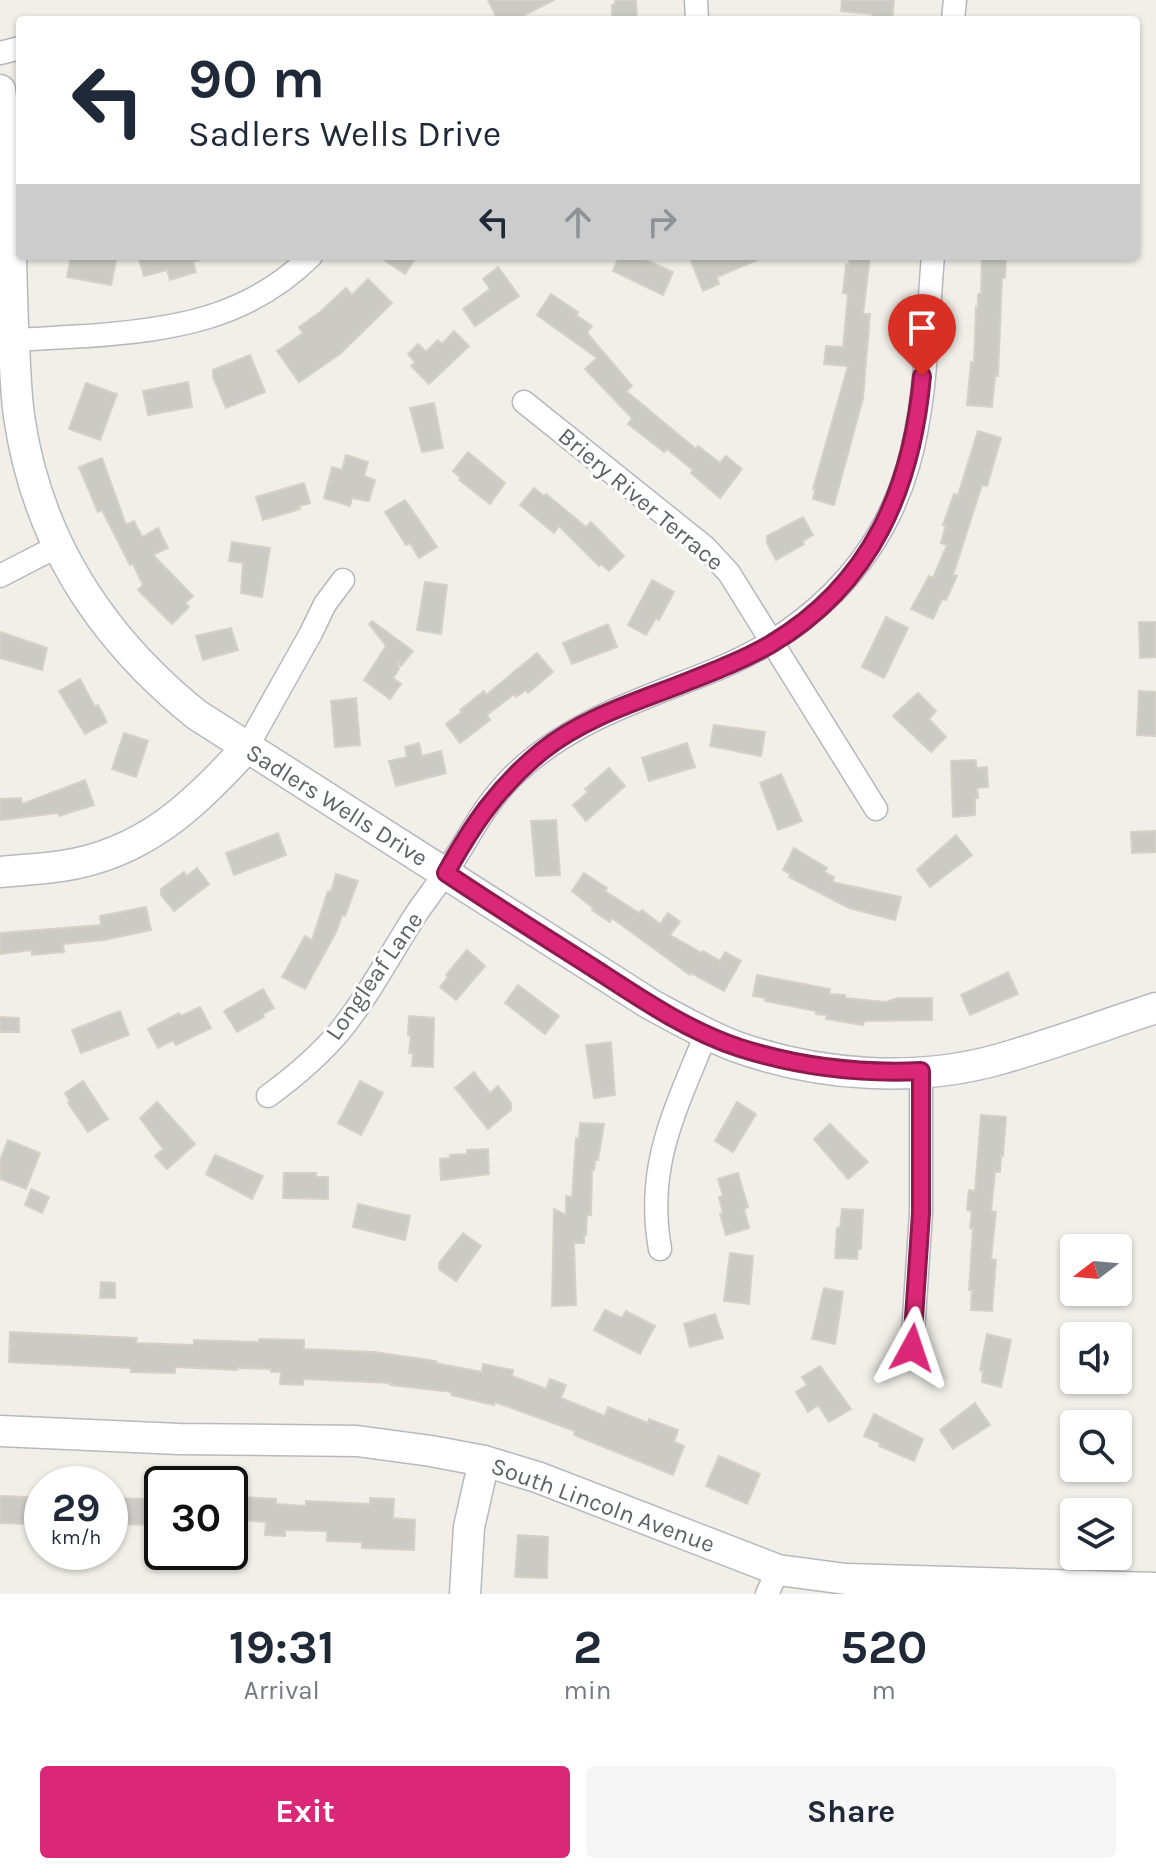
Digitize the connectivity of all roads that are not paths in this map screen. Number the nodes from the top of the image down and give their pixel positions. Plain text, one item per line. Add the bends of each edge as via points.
1 (0, 90) edge
2 (306, 260) edge
3 (933, 260) edge
4 (7, 340) edge
5 (524, 402) dead end
6 (58, 546) junction
7 (0, 576) edge
8 (343, 580) dead end
9 (773, 643) junction
10 (247, 747) junction
11 (876, 809) dead end
12 (0, 872) edge
13 (446, 873) junction
14 (1156, 1008) edge
15 (706, 1034) junction
16 (921, 1071) junction
17 (268, 1096) dead end
18 (660, 1249) dead end
19 (912, 1348) dead end
20 (0, 1431) edge
21 (484, 1461) junction
22 (772, 1582) edge
23 (1156, 1588) edge
24 (465, 1594) edge

1 - 4 street, Sadlers Wells Drive via 6,157
2 - 4 street via 247,302 177,327
3 - 9 street, Longleaf Lane via 916,432 895,502 859,565 834,594
4 - 6 street, Sadlers Wells Drive via 26,458
5 - 9 street, Briery River Terrace via 705,547
6 - 7 street
6 - 10 street, Sadlers Wells Drive via 81,590 131,656 197,715
8 - 10 street
9 - 11 street, Briery River Terrace
9 - 13 street, Longleaf Lane via 605,714 543,750 491,799
10 - 12 street via 194,803 130,846 64,866
10 - 13 street, Sadlers Wells Drive
13 - 15 street, Sadlers Wells Drive
13 - 17 street, Longleaf Lane via 341,1030
14 - 16 street, Sadlers Wells Drive via 998,1060
15 - 16 street, Sadlers Wells Drive via 796,1063 842,1071
15 - 18 street via 659,1158 655,1195
16 - 19 street via 921,1213
20 - 21 street, South Lincoln Avenue via 357,1441
21 - 22 street, South Lincoln Avenue via 537,1477
21 - 24 street via 469,1527
22 - 23 street, South Lincoln Avenue via 846,1579

